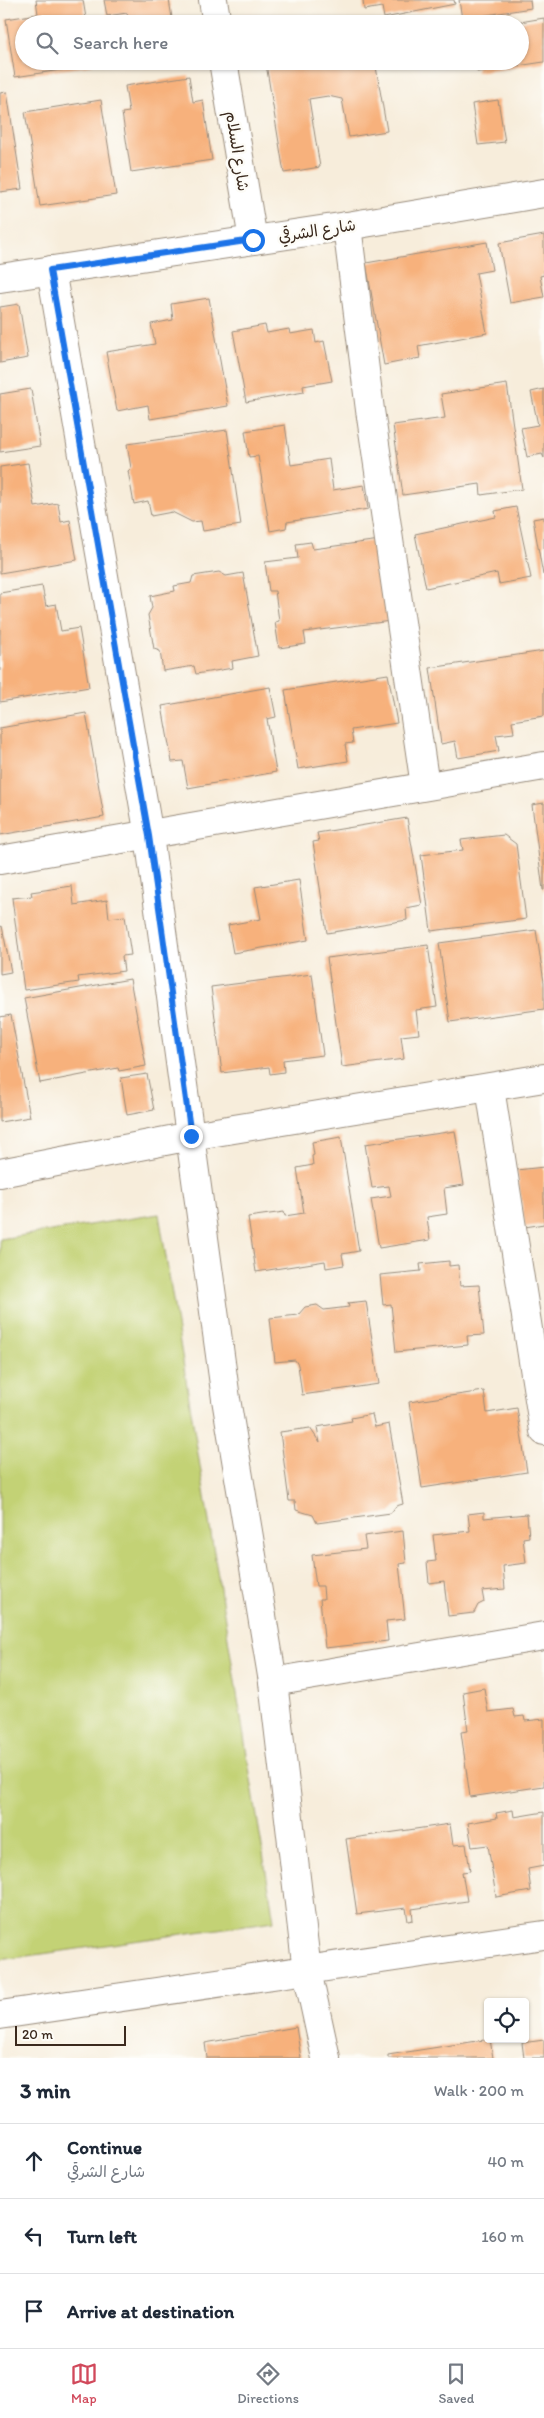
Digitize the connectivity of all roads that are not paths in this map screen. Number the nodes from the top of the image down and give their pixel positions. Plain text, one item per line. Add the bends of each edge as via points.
1 (213, 0) edge
2 (216, 15) edge
3 (225, 70) edge
4 (544, 193) edge
5 (347, 226) junction
6 (253, 240) junction
7 (50, 270) junction
8 (0, 278) edge
9 (544, 766) edge
10 (425, 786) junction
11 (149, 836) junction
12 (0, 860) edge
13 (544, 1078) edge
14 (490, 1088) junction
15 (191, 1136) junction
16 (0, 1173) edge
17 (544, 1431) edge
18 (544, 1636) edge
19 (273, 1682) junction
20 (544, 1935) edge
21 (307, 1971) junction
22 (0, 2015) edge
23 (326, 2058) edge

1 - 2 street
3 - 6 street, شارع السلام
4 - 5 street, شارع الشرقي
5 - 6 street, شارع الشرقي
5 - 10 street via 370,410
6 - 7 street, شارع الشرقي
7 - 8 street, شارع الشرقي
7 - 11 street
9 - 10 street
10 - 11 street
11 - 12 street
11 - 15 street
13 - 14 street
14 - 15 street
14 - 17 street
15 - 16 street
15 - 19 street via 226,1399
18 - 19 street
19 - 21 street
20 - 21 street
21 - 22 street
21 - 23 street

